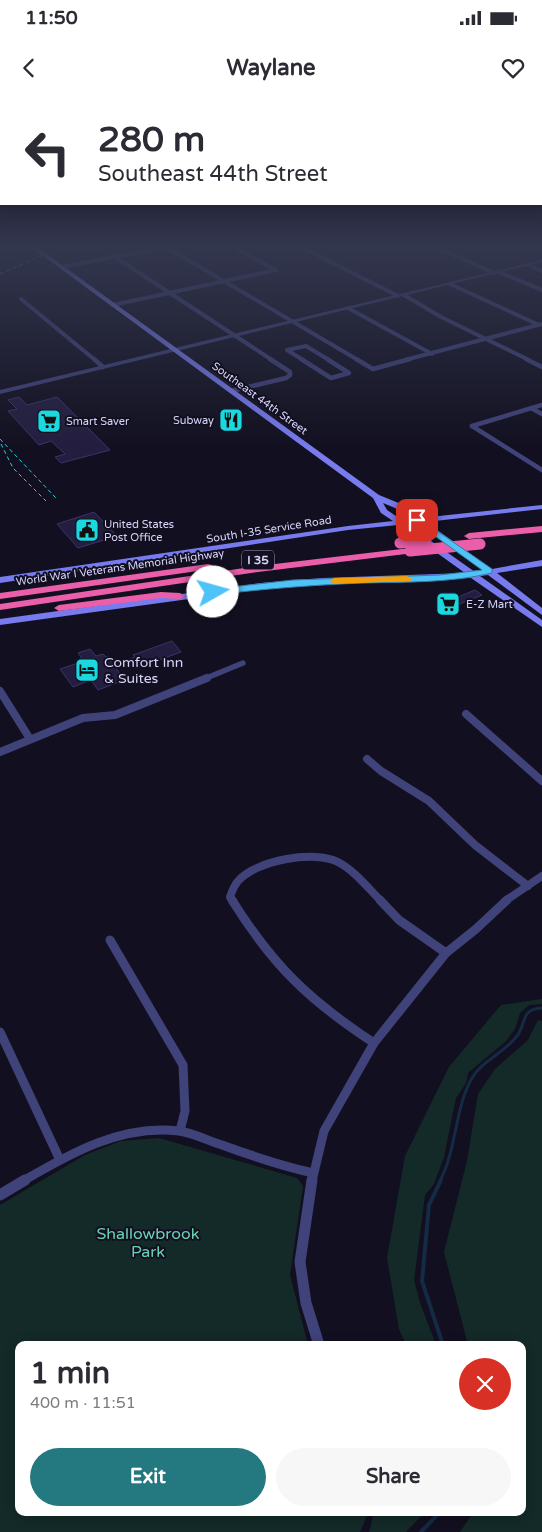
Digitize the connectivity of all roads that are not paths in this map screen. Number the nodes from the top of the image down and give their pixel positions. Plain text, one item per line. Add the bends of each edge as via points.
1 (39, 314) edge
2 (125, 314) edge
3 (200, 314) edge
4 (278, 314) edge
5 (325, 314) edge
6 (359, 314) edge
7 (437, 314) edge
8 (515, 314) edge
9 (292, 322) junction
10 (541, 326) edge
11 (234, 336) junction
12 (485, 338) junction
13 (325, 341) junction
14 (306, 346) junction
15 (174, 350) junction
16 (432, 354) junction
17 (103, 367) junction
18 (542, 367) edge
19 (0, 392) edge
20 (231, 392) junction
21 (542, 405) edge
22 (531, 408) junction
23 (542, 414) edge
24 (542, 470) edge
25 (376, 497) junction
26 (542, 507) edge
27 (384, 511) junction
28 (417, 520) junction
29 (399, 522) junction
30 (378, 524) junction
31 (542, 529) edge
32 (542, 538) edge
33 (542, 563) edge
34 (511, 567) junction
35 (489, 571) junction
36 (472, 575) junction
37 (117, 579) junction
38 (0, 580) edge
39 (505, 582) junction
40 (0, 587) edge
41 (0, 596) edge
42 (180, 596) junction
43 (0, 607) edge
44 (542, 612) edge
45 (0, 616) edge
46 (0, 622) edge
47 (542, 624) edge
48 (243, 663) dead end
49 (0, 691) edge
50 (466, 714) dead end
51 (30, 739) junction
52 (0, 752) edge
53 (367, 759) dead end
54 (542, 780) edge
55 (542, 876) edge
56 (528, 886) junction
57 (110, 940) dead end
58 (446, 953) junction
59 (0, 1032) edge
60 (374, 1043) junction
61 (180, 1132) junction
62 (60, 1160) junction
63 (313, 1173) junction
64 (0, 1195) edge
65 (318, 1341) edge

1 - 17 street
2 - 15 main road, Southeast 44th Street
3 - 11 street
4 - 9 street
5 - 9 street
6 - 16 street
7 - 12 street
8 - 10 street
9 - 11 street
9 - 13 street
10 - 12 street
11 - 15 street
11 - 20 street via 290,375
12 - 16 street
12 - 18 street
13 - 14 street
13 - 16 street via 373,369
14 - 14 street via 287,350 330,378 349,373
15 - 17 street
15 - 20 main road, Southeast 44th Street
17 - 19 street
20 - 25 main road, Southeast 44th Street
21 - 22 street
22 - 23 street
22 - 24 street via 472,426
25 - 27 main road, Southeast 44th Street
25 - 28 main road, Southeast 44th Street via 398,506
26 - 28 main road, South I-35 Service Road
27 - 29 main road, Southeast 44th Street
27 - 30 main road via 386,518
28 - 29 main road, South I-35 Service Road
28 - 35 main road, Southeast 44th Street
29 - 30 main road, South I-35 Service Road
29 - 36 main road, Southeast 44th Street
30 - 38 main road, South I-35 Service Road
31 - 37 highway, World War I Veterans Memorial Highway / I 35, bridge via 288,556
32 - 43 highway, World War I Veterans Memorial Highway / I 35, bridge via 258,569
33 - 34 main road
34 - 35 main road
34 - 39 main road
35 - 36 main road
35 - 39 main road, Southeast 44th Street
36 - 42 main road via 293,583
36 - 47 main road, Southeast 44th Street
37 - 40 highway
37 - 41 highway, World War I Veterans Memorial Highway / I 35
39 - 44 main road, Southeast 44th Street
42 - 45 highway via 161,595
42 - 46 main road
48 - 51 street via 115,715 92,716
49 - 51 street
50 - 54 street
51 - 52 street
53 - 56 street via 429,801 475,845
55 - 56 street
56 - 58 street
57 - 61 street via 182,1064 185,1111
58 - 60 street
58 - 60 street via 399,920 344,865 325,858 280,859 246,874 233,884 230,896 291,979
59 - 62 street
60 - 63 street via 324,1131
61 - 62 street via 145,1130 122,1134 98,1141
61 - 63 street
62 - 64 street
63 - 65 street via 300,1262 306,1303

